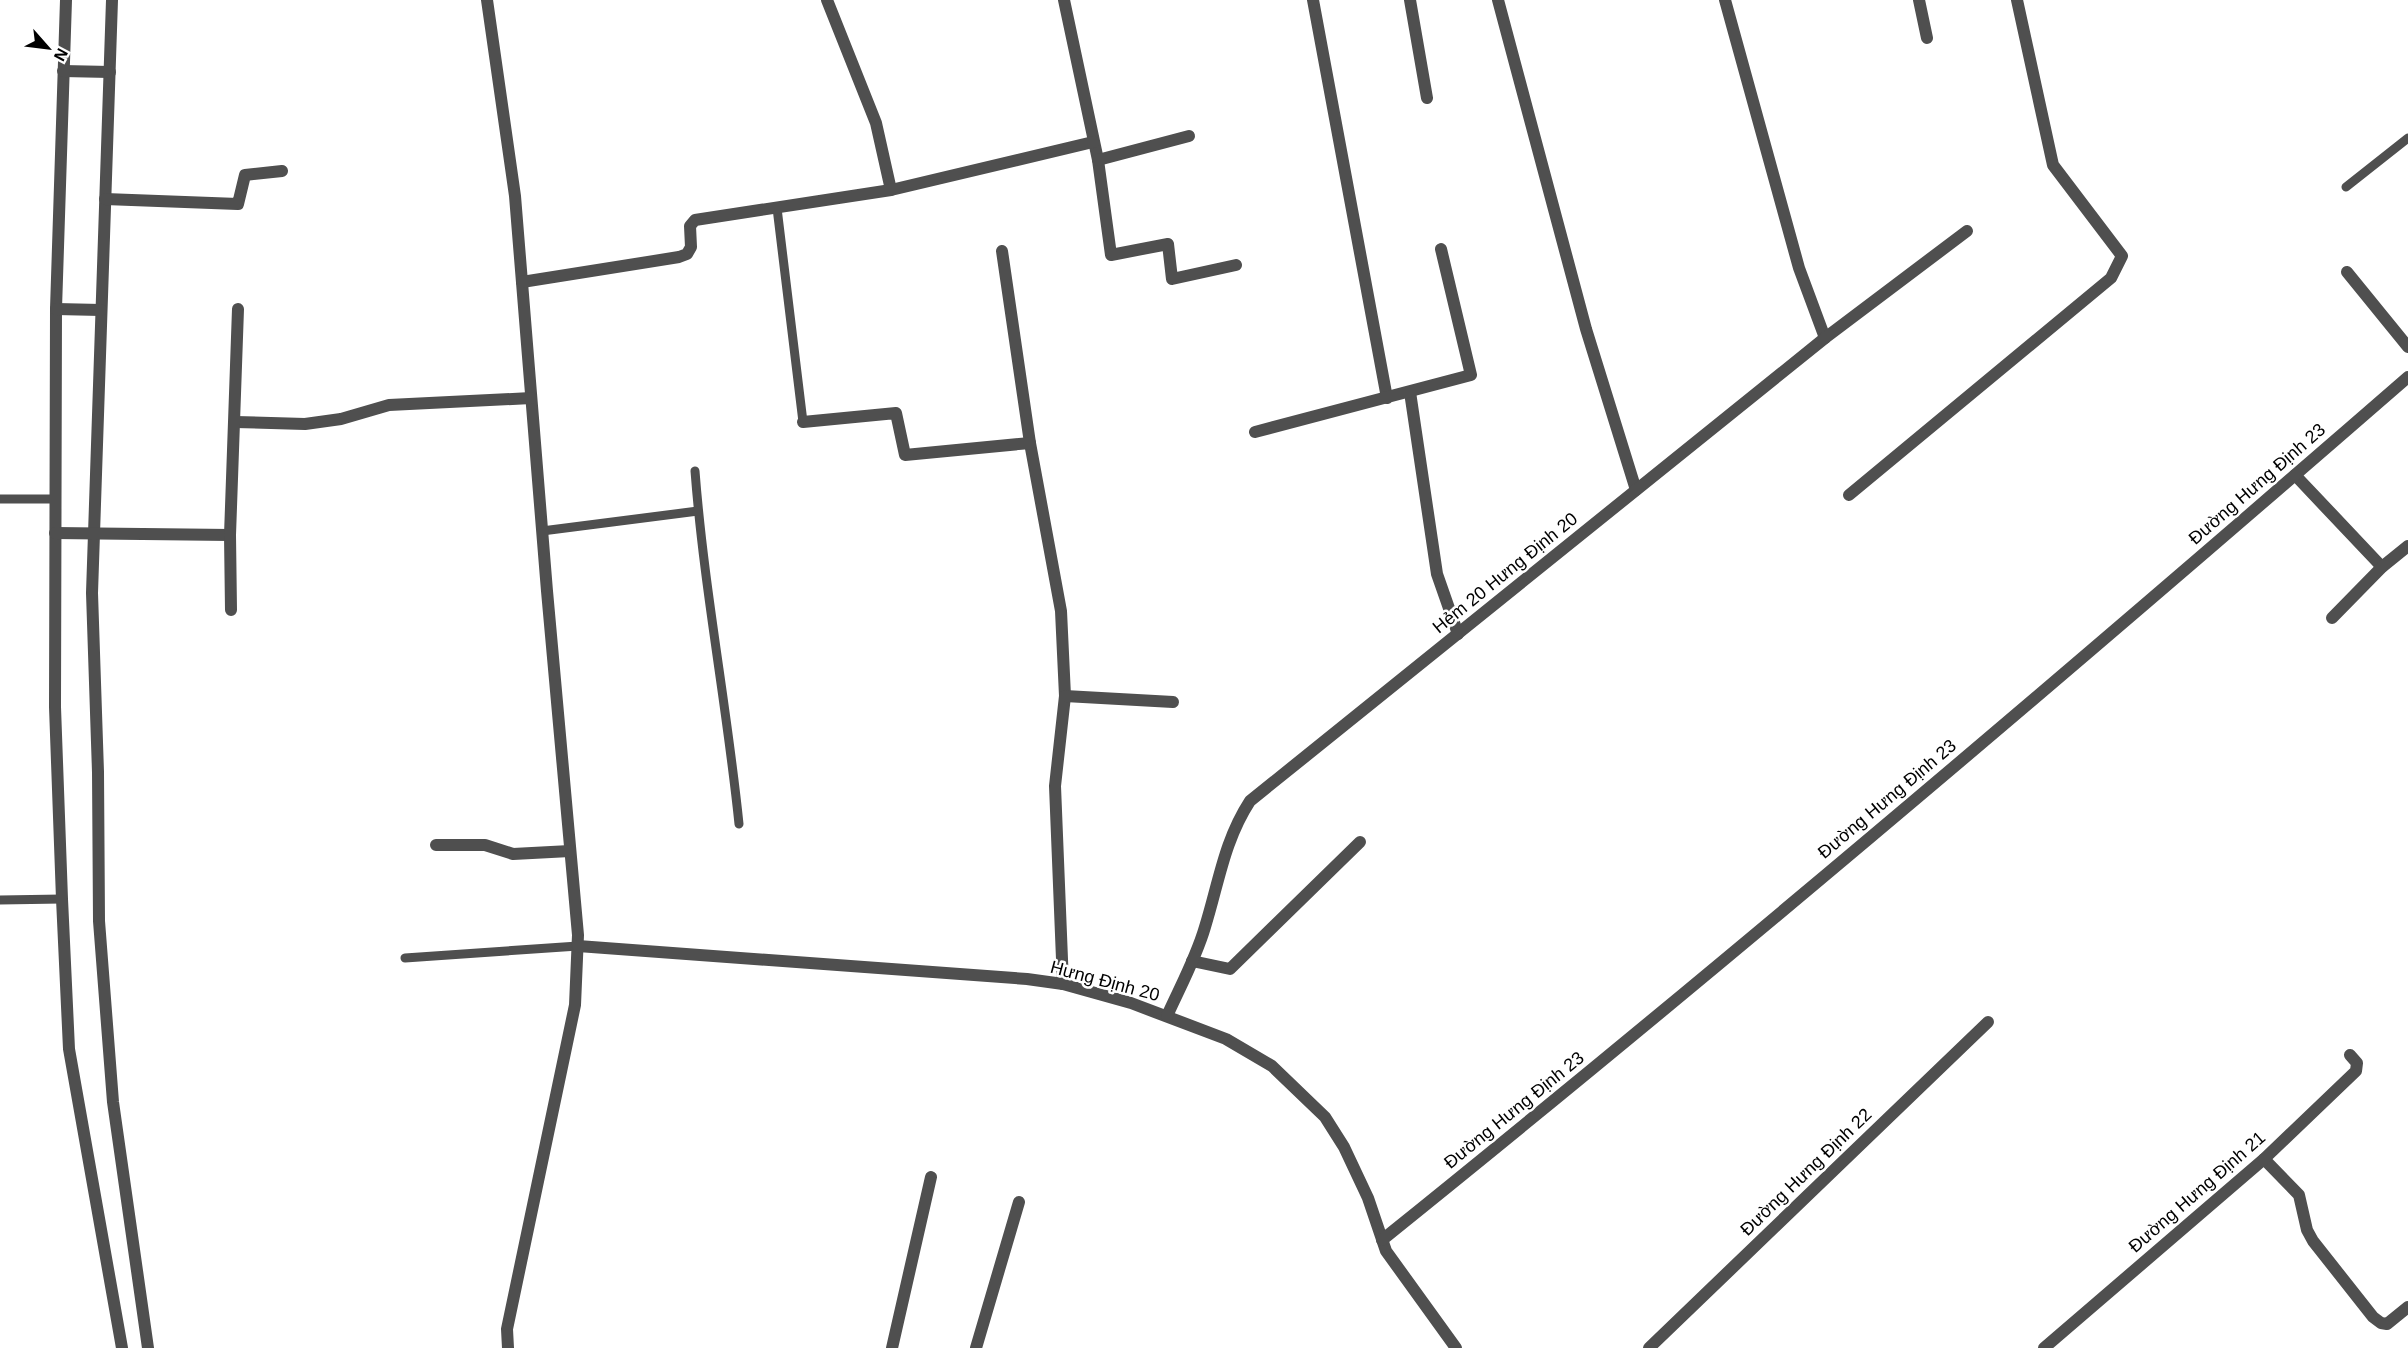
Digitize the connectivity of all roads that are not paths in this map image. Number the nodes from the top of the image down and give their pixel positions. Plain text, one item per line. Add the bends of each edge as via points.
1 (66, 0) edge
2 (112, 0) edge
3 (487, 0) edge
4 (827, 0) edge
5 (1064, 0) edge
6 (1313, 0) edge
7 (1410, 0) edge
8 (1498, 0) edge
9 (1725, 0) edge
10 (1919, 0) edge
11 (2017, 0) edge
12 (1927, 38) dead end
13 (63, 71) junction
14 (110, 72) junction
15 (1427, 98) dead end
16 (1189, 136) dead end
17 (2408, 138) edge
18 (1093, 142) junction
19 (1098, 160) junction
20 (282, 171) dead end
21 (2346, 188) dead end
22 (891, 190) junction
23 (105, 199) junction
24 (777, 208) junction
25 (1967, 231) dead end
26 (1441, 249) dead end
27 (1002, 251) dead end
28 (1236, 265) dead end
29 (2347, 272) dead end
30 (522, 282) junction
31 (56, 309) junction
32 (238, 309) dead end
33 (101, 310) junction
34 (1825, 338) junction
35 (2408, 347) edge
36 (2408, 377) edge
37 (1410, 392) junction
38 (531, 398) junction
39 (1387, 398) junction
40 (235, 422) junction
41 (803, 422) joint
42 (1255, 432) dead end
43 (1030, 443) junction
44 (695, 471) dead end
45 (2295, 475) junction
46 (1636, 490) junction
47 (1849, 495) dead end
48 (56, 499) junction
49 (0, 500) edge
50 (698, 511) junction
51 (542, 531) junction
52 (94, 532) junction
53 (56, 533) junction
54 (230, 535) junction
55 (2408, 546) edge
56 (2382, 567) junction
57 (231, 610) dead end
58 (2332, 618) dead end
59 (1458, 634) junction
60 (1065, 696) junction
61 (1173, 702) dead end
62 (739, 824) dead end
63 (1360, 842) dead end
64 (436, 845) dead end
65 (570, 851) junction
66 (62, 899) junction
67 (0, 900) edge
68 (578, 946) junction
69 (405, 958) dead end
70 (1192, 961) junction
71 (1063, 984) junction
72 (1167, 1016) junction
73 (1988, 1022) dead end
74 (2350, 1055) dead end
75 (2264, 1159) junction
76 (931, 1177) dead end
77 (1019, 1202) dead end
78 (1382, 1240) junction
79 (2408, 1307) edge
80 (122, 1348) edge
81 (148, 1348) edge
82 (508, 1348) edge
83 (892, 1348) edge
84 (976, 1348) edge
85 (1455, 1348) edge
86 (1648, 1348) edge
87 (2044, 1348) edge

1 - 13 street
2 - 14 street
3 - 30 street via 515,196
4 - 22 street via 876,123
5 - 18 street
6 - 39 street
7 - 15 street
8 - 46 street via 1586,329
9 - 34 street via 1799,268
10 - 12 street
11 - 47 street via 2053,165 2122,256 2111,278
13 - 14 street
13 - 31 street
14 - 23 street
16 - 19 street
17 - 21 lane
18 - 19 street
18 - 22 street
19 - 28 street via 1111,255 1168,244 1172,279
20 - 23 street via 245,175 238,204
22 - 24 street
23 - 33 street
24 - 30 street via 695,220 690,226 691,247 679,257
24 - 41 lane
25 - 34 street, Hẻm 20 Hưng Định 20
26 - 37 street via 1472,375
27 - 43 street
29 - 35 street
30 - 38 street
31 - 33 street
31 - 48 street
32 - 40 street
33 - 52 street
34 - 46 street, Hẻm 20 Hưng Định 20
36 - 45 street, Đường Hưng Định 23
37 - 39 street
37 - 59 street via 1437,574
38 - 40 street via 389,405 341,419 305,424
38 - 51 street
39 - 42 street
40 - 54 street
41 - 43 street via 896,413 905,455
43 - 60 street via 1061,611
44 - 50 lane
45 - 56 street
45 - 78 street, Đường Hưng Định 23 via 2046,690
46 - 59 street, Hẻm 20 Hưng Định 20
48 - 49 lane
48 - 53 street
50 - 51 lane
50 - 62 lane
51 - 65 street
52 - 53 street
52 - 54 street
52 - 81 street via 99,921 113,1102
53 - 66 street via 55,707
54 - 57 street
55 - 56 street
56 - 58 street
59 - 70 street, Hẻm 20 Hưng Định 20 via 1250,801 1225,851
60 - 61 street
60 - 71 street via 1055,786
63 - 70 street via 1230,969
64 - 65 street via 485,845 513,854
65 - 68 street
66 - 67 lane
66 - 80 street via 69,1049
68 - 69 lane
68 - 71 street, Hưng Định 20
68 - 82 street via 575,1005 507,1329
70 - 72 street, Hẻm 20 Hưng Định 20
71 - 72 street, Hưng Định 20
72 - 78 street, Hưng Định 20 via 1226,1039 1272,1066 1325,1117 1368,1198
73 - 86 street, Đường Hưng Định 22
74 - 75 street, Đường Hưng Định 21 via 2357,1063 2356,1071
75 - 79 street via 2299,1195 2313,1241 2373,1317 2387,1324
75 - 87 street, Đường Hưng Định 21
76 - 83 street
77 - 84 street
78 - 85 street, Hưng Định 20

